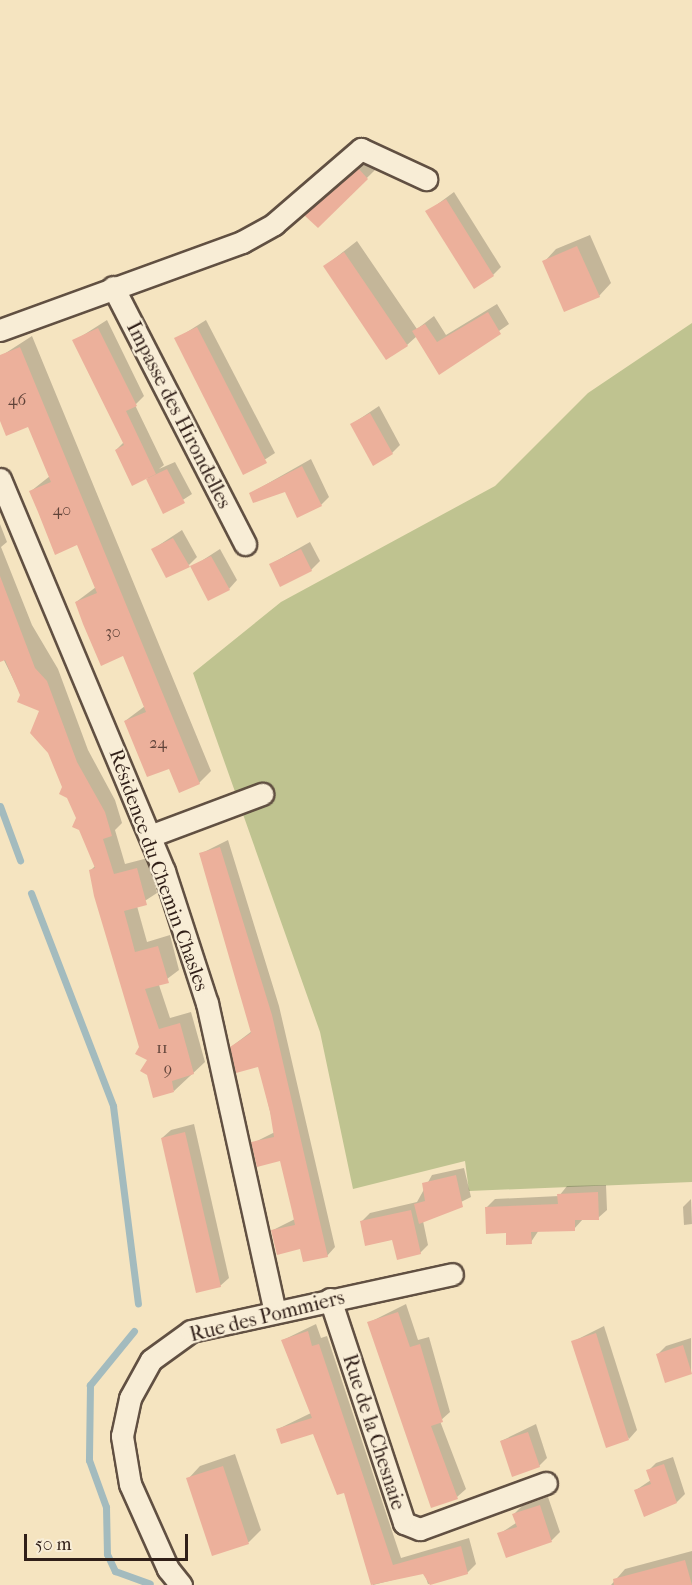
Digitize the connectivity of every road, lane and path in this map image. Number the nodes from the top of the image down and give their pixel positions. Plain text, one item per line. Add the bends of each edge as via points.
1 (426, 179) dead end
2 (113, 286) junction
3 (0, 330) edge
4 (0, 479) edge
5 (245, 544) dead end
6 (262, 794) dead end
7 (150, 836) junction
8 (452, 1274) dead end
9 (330, 1299) junction
10 (275, 1312) junction
11 (546, 1483) dead end
12 (181, 1585) edge

1 - 2 street via 361,149 274,224 242,242
2 - 3 street
2 - 5 street, Impasse des Hirondelles
4 - 7 street, Résidence du Chemin Chasles
6 - 7 street
7 - 10 street, Résidence du Chemin Chasles via 207,1003
8 - 9 street, Rue des Pommiers
9 - 10 street, Rue des Pommiers
9 - 11 street, Rue de la Chesnaie via 404,1523 420,1529
10 - 12 street, Rue des Pommiers via 191,1331 151,1360 130,1398 122,1436 130,1484 168,1569

